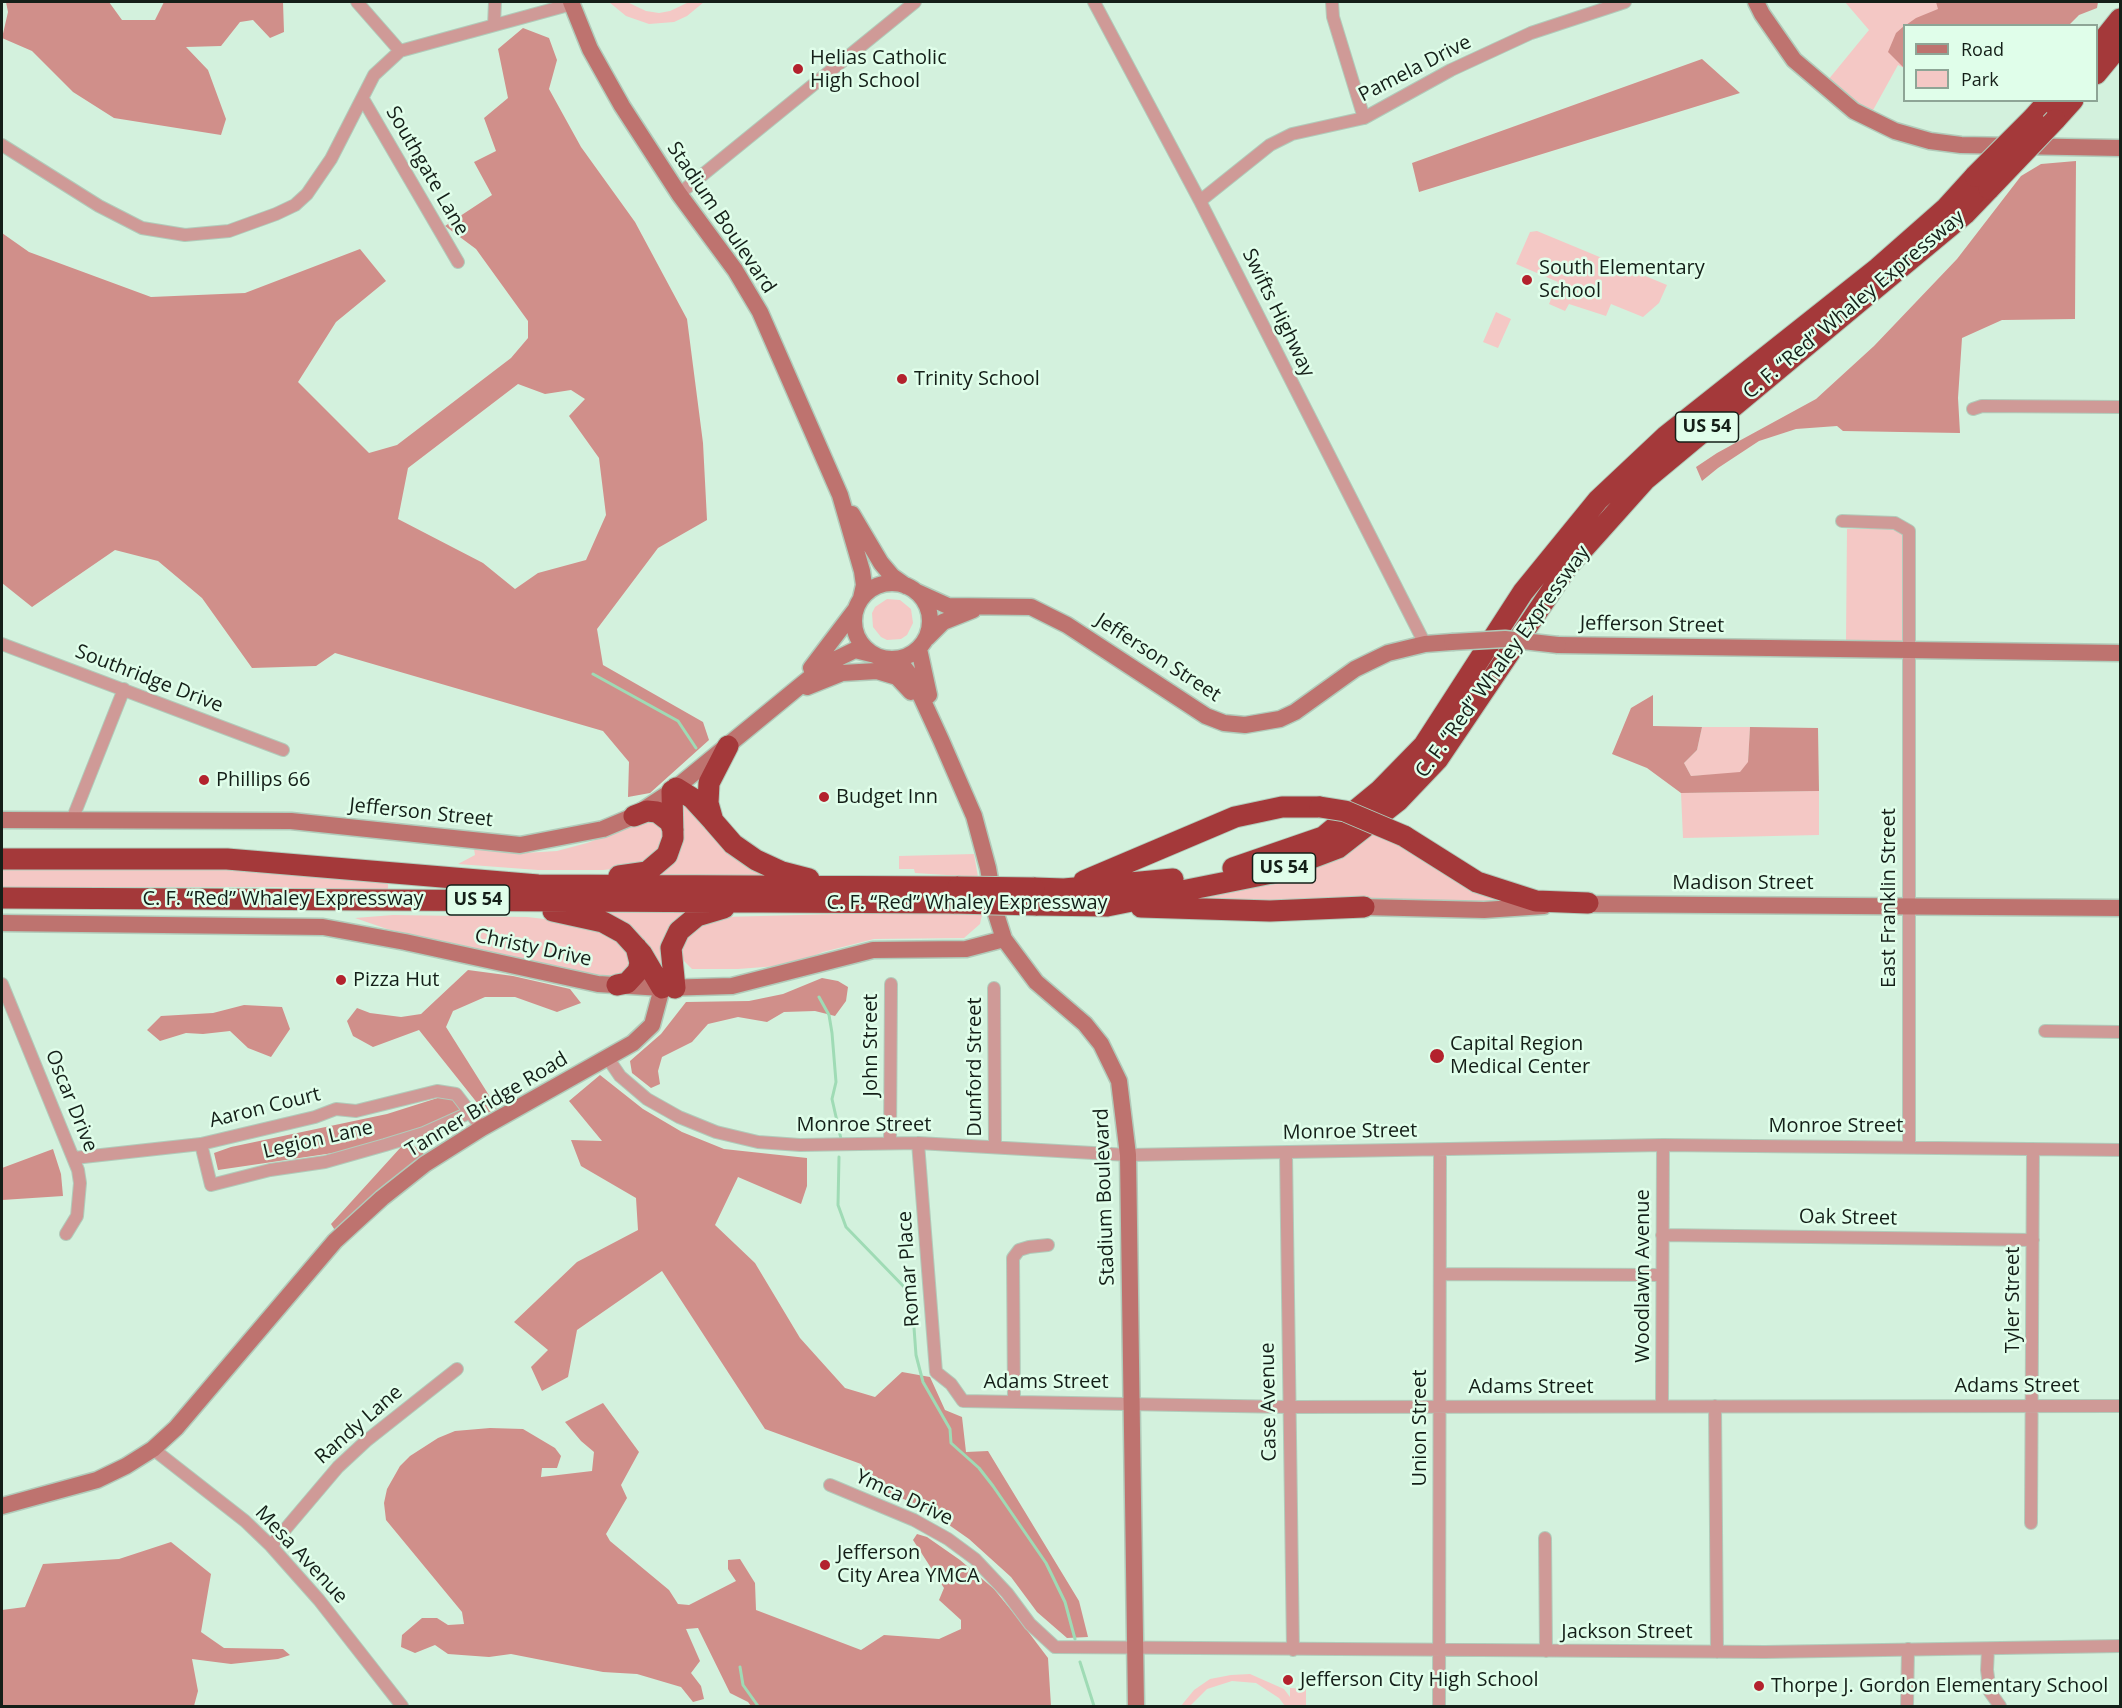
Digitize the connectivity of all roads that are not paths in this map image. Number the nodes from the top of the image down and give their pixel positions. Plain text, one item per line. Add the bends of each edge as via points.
1 (357, 2) edge
2 (495, 2) edge
3 (915, 2) edge
4 (1094, 2) edge
5 (1332, 2) edge
6 (1625, 2) edge
7 (1756, 2) edge
8 (572, 3) edge
9 (2121, 19) edge
10 (494, 25) junction
11 (2121, 45) edge
12 (2098, 48) edge
13 (400, 51) junction
14 (2098, 73) edge
15 (363, 99) junction
16 (2069, 102) edge
17 (2052, 110) edge
18 (1364, 118) junction
19 (2, 145) edge
20 (2121, 148) edge
21 (1982, 182) junction
22 (679, 194) junction
23 (1200, 201) junction
24 (458, 262) dead end
25 (2121, 407) edge
26 (1973, 409) dead end
27 (840, 495) junction
28 (1842, 520) dead end
29 (912, 589) junction
30 (858, 604) junction
31 (985, 606) junction
32 (2, 644) edge
33 (922, 644) junction
34 (1425, 644) junction
35 (1908, 651) junction
36 (2121, 653) edge
37 (877, 656) junction
38 (124, 689) junction
39 (789, 694) junction
40 (931, 719) junction
41 (941, 740) junction
42 (728, 746) junction
43 (283, 750) dead end
44 (674, 790) junction
45 (634, 816) junction
46 (2, 820) edge
47 (72, 820) junction
48 (713, 821) junction
49 (673, 830) junction
50 (2, 859) edge
51 (538, 885) junction
52 (860, 887) junction
53 (1064, 889) junction
54 (956, 895) junction
55 (1035, 896) junction
56 (2, 898) edge
57 (478, 900) junction
58 (748, 902) junction
59 (1588, 903) junction
60 (1107, 906) junction
61 (1364, 907) joint
62 (1909, 908) junction
63 (2121, 908) edge
64 (2, 923) edge
65 (1004, 939) junction
66 (635, 944) junction
67 (2, 984) edge
68 (891, 984) dead end
69 (617, 985) junction
70 (669, 988) junction
71 (994, 988) dead end
72 (2045, 1031) dead end
73 (2121, 1032) edge
74 (607, 1057) junction
75 (471, 1112) junction
76 (482, 1128) junction
77 (890, 1143) junction
78 (918, 1143) junction
79 (201, 1144) junction
80 (1663, 1145) junction
81 (1909, 1146) junction
82 (996, 1147) junction
83 (2033, 1149) junction
84 (1440, 1150) junction
85 (2121, 1150) edge
86 (1286, 1154) junction
87 (1128, 1155) junction
88 (74, 1158) junction
89 (66, 1234) dead end
90 (1662, 1235) junction
91 (2032, 1240) junction
92 (1048, 1245) dead end
93 (1440, 1274) junction
94 (1662, 1275) junction
95 (458, 1369) dead end
96 (951, 1384) joint
97 (1014, 1401) junction
98 (1132, 1402) junction
99 (1439, 1406) junction
100 (1662, 1406) junction
101 (1715, 1406) junction
102 (2032, 1406) junction
103 (2121, 1406) edge
104 (1288, 1407) junction
105 (153, 1449) junction
106 (830, 1485) dead end
107 (2, 1506) edge
108 (2031, 1523) dead end
109 (1545, 1538) dead end
110 (271, 1546) junction
111 (2121, 1646) edge
112 (1133, 1649) junction
113 (1908, 1649) junction
114 (1988, 1649) junction
115 (1293, 1650) junction
116 (1440, 1650) junction
117 (1546, 1651) junction
118 (1717, 1652) junction
119 (402, 1707) edge
120 (1136, 1707) edge
121 (1439, 1707) edge
122 (1907, 1707) edge
123 (2000, 1707) edge

1 - 13 street
2 - 10 street
3 - 22 street
4 - 23 street, Swifts Highway
5 - 18 street via 1332,16
6 - 18 street, Pamela Drive via 1531,33 1451,70
7 - 20 street via 1794,60 1836,98 1865,118 1895,131 1930,141
8 - 10 street
8 - 22 street, Stadium Boulevard via 590,49
9 - 12 highway
10 - 13 street
11 - 14 highway
13 - 15 street via 374,75
15 - 19 street via 308,194 276,214 229,231 186,235 142,228 99,206
15 - 24 street, Southgate Lane
16 - 17 highway, C. F. “Red” Whaley Expressway / US 54
17 - 21 highway, C. F. “Red” Whaley Expressway / US 54, bridge
17 - 21 highway, C. F. “Red” Whaley Expressway / US 54, bridge via 2033,118
18 - 23 street, Pamela Drive via 1292,134 1270,145
21 - 53 highway, C. F. “Red” Whaley Expressway / US 54 via 1666,436 1598,500 1523,592 1424,746 1380,790 1323,837 1247,865 1161,882
21 - 60 highway, C. F. “Red” Whaley Expressway / US 54 via 1965,214 1645,480 1568,566 1438,759 1398,801 1338,848 1272,873
22 - 27 street, Stadium Boulevard via 735,270 760,312
23 - 34 street, Swifts Highway
25 - 26 street
27 - 29 street via 881,563
27 - 30 street via 862,571 864,585
28 - 35 street, East Franklin Street via 1895,523 1909,531
29 - 30 street via 881,584
29 - 31 street, Jefferson Street via 948,606
29 - 33 street via 930,614
30 - 37 street via 853,622 856,635 862,646
30 - 39 street
31 - 33 street via 946,621
31 - 34 street, Jefferson Street via 1014,605 1040,612 1067,625 1206,716 1245,725 1295,712 1355,669 1388,653
32 - 38 street, Southridge Drive
33 - 37 street via 896,660
33 - 41 street
34 - 35 street, Jefferson Street, bridge via 1505,639 1558,645
35 - 36 street, Jefferson Street
35 - 62 street, East Franklin Street
37 - 39 street via 855,650 841,655
37 - 40 street via 903,666
38 - 43 street, Southridge Drive
38 - 47 street
39 - 40 street via 842,673 887,673 907,687
39 - 42 street, Jefferson Street
40 - 41 street
41 - 65 street, Stadium Boulevard via 974,816
42 - 44 street, Jefferson Street
42 - 48 highway via 709,783 708,803
44 - 45 street, Jefferson Street
44 - 48 highway via 692,798
44 - 49 highway
45 - 47 street, Jefferson Street via 603,829 520,844 291,821
45 - 49 highway via 657,812 670,822
46 - 47 street, Jefferson Street
48 - 52 highway via 733,844 768,867 801,878
49 - 51 highway via 667,855 647,872
50 - 51 highway, C. F. “Red” Whaley Expressway / US 54 via 227,859
51 - 52 highway, C. F. “Red” Whaley Expressway / US 54
52 - 54 highway, C. F. “Red” Whaley Expressway / US 54
53 - 55 highway, C. F. “Red” Whaley Expressway / US 54
53 - 59 highway, bridge via 1235,817 1282,807 1320,807 1345,811 1404,836 1477,882 1536,901
54 - 55 highway, C. F. “Red” Whaley Expressway / US 54, bridge
54 - 58 highway, C. F. “Red” Whaley Expressway / US 54
55 - 60 highway, C. F. “Red” Whaley Expressway / US 54
56 - 57 highway, C. F. “Red” Whaley Expressway / US 54
57 - 58 highway, C. F. “Red” Whaley Expressway / US 54
57 - 66 highway via 603,922
58 - 70 highway via 697,916 678,932 671,948
59 - 61 street, Madison Street via 1484,910
59 - 62 street, Madison Street
60 - 61 highway via 1270,911
62 - 63 street, Madison Street
62 - 81 street, East Franklin Street
64 - 69 street, Christy Drive via 323,927
65 - 70 street via 966,949 873,950 732,986
65 - 87 street, Stadium Boulevard via 1036,982 1085,1024 1105,1052 1119,1081
66 - 69 highway via 640,954 638,971 627,983
66 - 70 highway
67 - 88 street, Oscar Drive
68 - 77 street, John Street
69 - 70 street, Christy Drive
70 - 74 street, Tanner Bridge Road via 651,1025 633,1043
71 - 82 street, Dunford Street
72 - 73 street
74 - 76 street, Tanner Bridge Road
74 - 77 street, Monroe Street via 620,1076 647,1099 716,1132 758,1142 789,1144
75 - 76 street, Aaron Court
75 - 79 street, Aaron Court via 456,1094 437,1091 356,1111 336,1109
75 - 79 street, Legion Lane via 424,1133 325,1162 270,1170 211,1185
76 - 105 street, Tanner Bridge Road via 382,1198 336,1241 176,1428
77 - 78 street, Monroe Street
78 - 82 street, Monroe Street
78 - 96 street, Romar Place via 936,1372
79 - 88 street, Aaron Court
80 - 81 street, Monroe Street
80 - 84 street, Monroe Street
80 - 90 street, Woodlawn Avenue
81 - 83 street, Monroe Street
82 - 87 street, Monroe Street
83 - 85 street, Monroe Street
83 - 91 street, Tyler Street
84 - 86 street, Monroe Street
84 - 93 street, Union Street
86 - 87 street, Monroe Street
86 - 104 street, Case Avenue
87 - 98 street, Stadium Boulevard
88 - 89 street, Oscar Drive via 80,1183 79,1202 73,1226
90 - 91 street, Oak Street
90 - 94 street, Woodlawn Avenue
91 - 102 street, Tyler Street
92 - 97 street via 1019,1250 1013,1258
93 - 94 street
93 - 99 street, Union Street
94 - 100 street, Woodlawn Avenue
95 - 110 street, Randy Lane via 338,1467
96 - 97 street, Adams Street via 963,1401
97 - 98 street, Adams Street
98 - 104 street, Adams Street
98 - 112 street, Stadium Boulevard
99 - 100 street, Adams Street
99 - 104 street, Adams Street
99 - 116 street, Union Street
100 - 101 street, Adams Street
101 - 102 street, Adams Street
101 - 118 street
102 - 103 street, Adams Street
102 - 108 street, Tyler Street
104 - 115 street, Case Avenue
105 - 107 street, Tanner Bridge Road via 97,1480
105 - 110 street, Mesa Avenue
106 - 112 street, Ymca Drive via 914,1520 948,1539 975,1559 1030,1624 1055,1647
109 - 117 street
110 - 119 street, Mesa Avenue via 319,1600
111 - 114 street, Jackson Street
112 - 115 street, Jackson Street
112 - 120 street, Stadium Boulevard
113 - 114 street, Jackson Street
113 - 118 street, Jackson Street
113 - 122 street
114 - 123 street via 1990,1692
115 - 116 street, Jackson Street
116 - 117 street, Jackson Street
116 - 121 street, Union Street
117 - 118 street, Jackson Street

